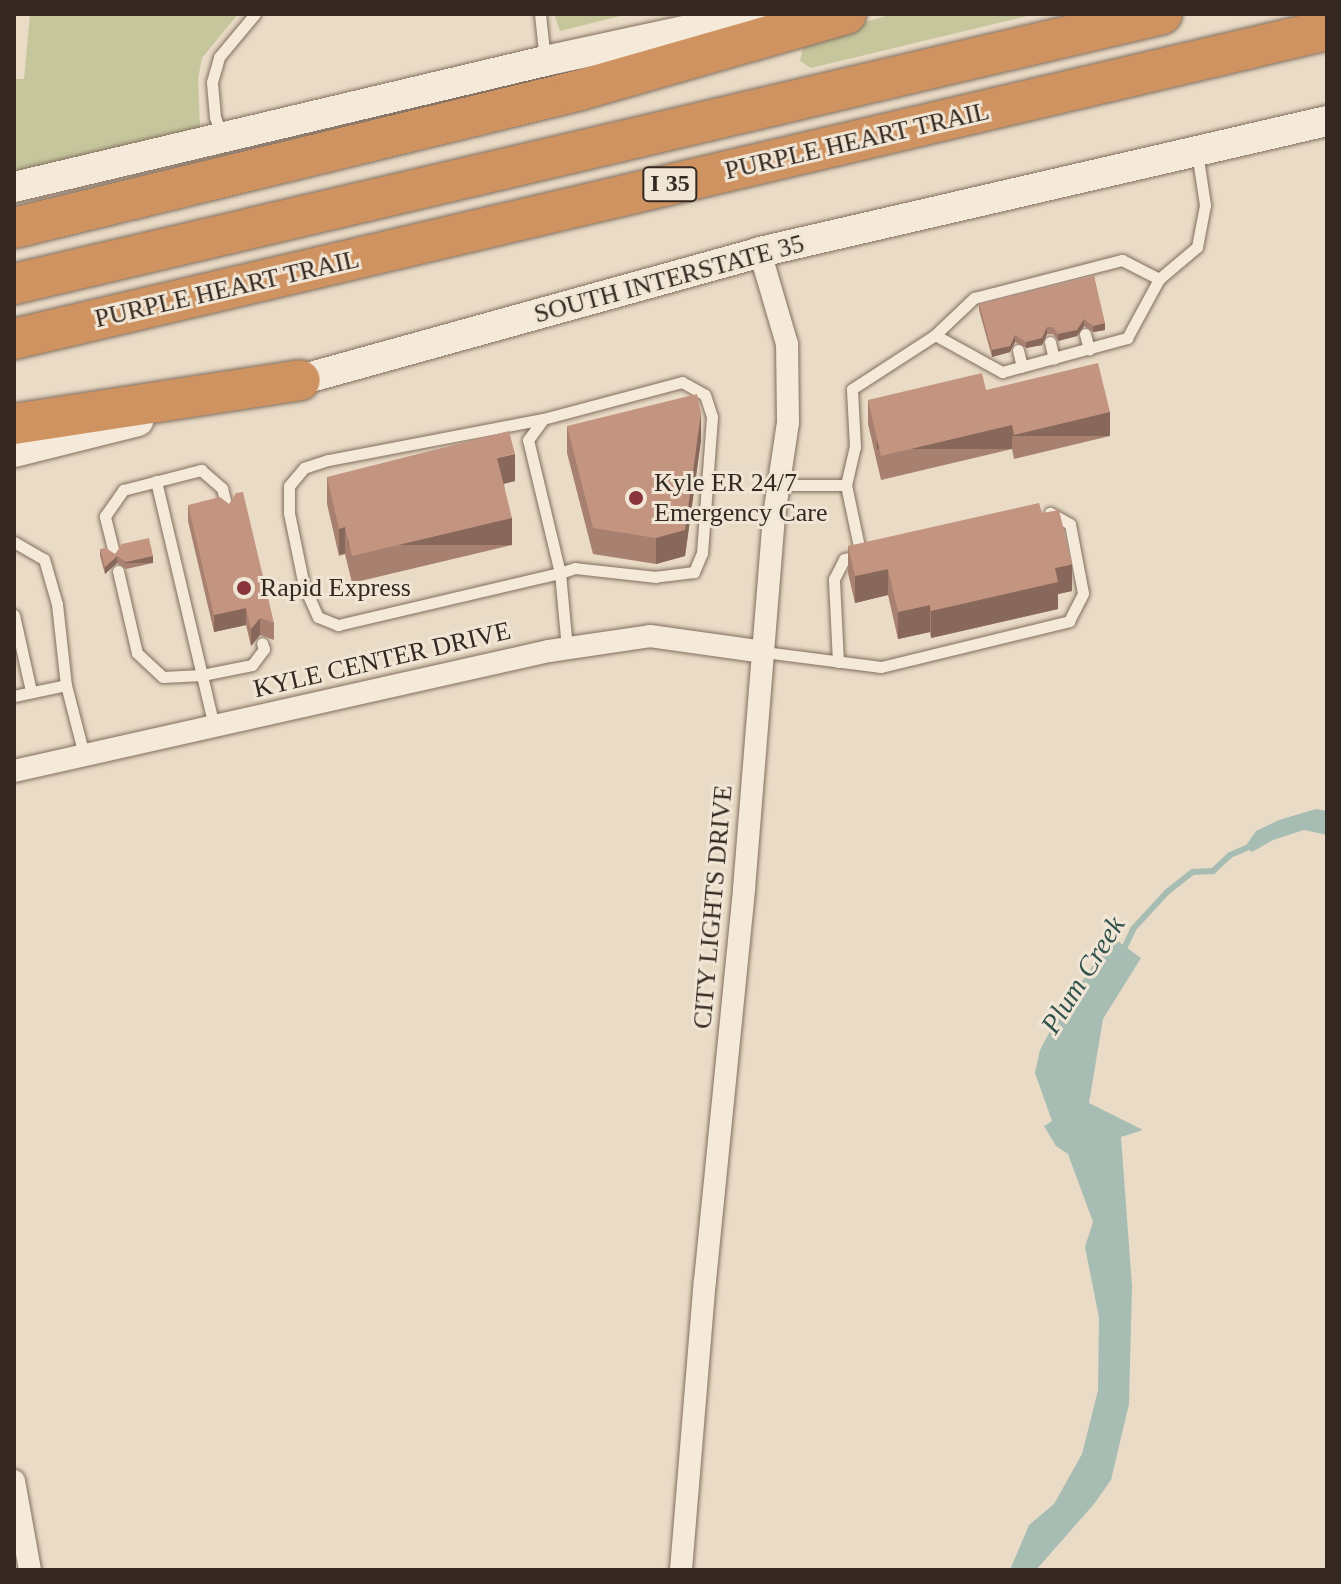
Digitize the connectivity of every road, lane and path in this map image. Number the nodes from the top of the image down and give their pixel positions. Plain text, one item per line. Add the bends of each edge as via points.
1 (255, 14) edge
2 (540, 14) edge
3 (762, 14) edge
4 (846, 14) edge
5 (1162, 14) edge
6 (1327, 30) edge
7 (545, 61) junction
8 (1327, 121) edge
9 (223, 138) junction
10 (1196, 151) junction
11 (14, 187) edge
12 (14, 228) edge
13 (760, 252) junction
14 (1069, 274) junction
15 (1159, 279) junction
16 (1036, 282) junction
17 (14, 284) edge
18 (1073, 288) edge
19 (1002, 291) junction
20 (1039, 296) edge
21 (1006, 304) edge
22 (1085, 334) dead end
23 (935, 335) junction
24 (14, 339) edge
25 (1050, 342) dead end
26 (1089, 349) junction
27 (1018, 350) dead end
28 (1054, 359) junction
29 (1022, 367) junction
30 (300, 380) junction
31 (543, 419) junction
32 (14, 424) edge
33 (14, 452) edge
34 (156, 481) junction
35 (779, 485) junction
36 (846, 485) junction
37 (228, 512) edge
38 (1036, 516) edge
39 (14, 542) edge
40 (875, 552) edge
41 (114, 553) edge
42 (861, 556) junction
43 (118, 571) dead end
44 (560, 573) junction
45 (14, 615) edge
46 (262, 643) dead end
47 (567, 648) junction
48 (764, 652) junction
49 (838, 662) junction
50 (202, 675) junction
51 (66, 685) junction
52 (31, 691) junction
53 (14, 696) edge
54 (214, 726) junction
55 (84, 755) junction
56 (14, 771) edge
57 (14, 1481) edge
58 (30, 1570) edge
59 (681, 1570) edge

1 - 9 lane via 219,57 212,82
2 - 7 lane
3 - 7 main road
4 - 12 highway via 577,91
5 - 17 highway, PURPLE HEART TRAIL / I 35
6 - 24 highway, PURPLE HEART TRAIL / I 35
7 - 9 main road
8 - 10 main road, SOUTH INTERSTATE 35
9 - 11 main road
10 - 13 main road, SOUTH INTERSTATE 35
10 - 15 lane via 1205,205 1197,247
13 - 30 main road, SOUTH INTERSTATE 35
13 - 35 street, CITY LIGHTS DRIVE via 787,344 788,422
14 - 15 lane via 1122,260
14 - 16 lane
14 - 18 lane
15 - 26 lane via 1127,338
16 - 19 lane
16 - 20 lane
19 - 21 lane
19 - 23 lane via 974,298
22 - 26 lane
23 - 29 lane via 1002,372
23 - 36 lane via 852,389 855,447
25 - 28 lane
26 - 28 lane
27 - 29 lane
28 - 29 lane
30 - 32 highway
30 - 33 main road, SOUTH INTERSTATE 35
31 - 44 lane via 528,440
31 - 44 lane via 682,382 705,395 712,417 702,553 694,572 656,577 575,568
31 - 44 lane via 304,468 289,486 289,513 304,586 318,617 338,625
34 - 37 lane via 201,470 222,488
34 - 41 lane via 123,490 105,516
34 - 50 lane
35 - 36 lane
35 - 48 street, CITY LIGHTS DRIVE
36 - 42 lane
38 - 49 lane via 1051,513 1070,524 1083,593 1069,621 881,667
39 - 51 lane via 44,559 57,604
40 - 42 lane
42 - 49 lane via 844,559 834,579
43 - 50 lane via 137,653 163,677
44 - 47 lane
45 - 52 lane
46 - 50 lane via 264,649 252,665
47 - 48 street, KYLE CENTER DRIVE via 650,636
47 - 54 street, KYLE CENTER DRIVE
48 - 49 lane
48 - 59 street, CITY LIGHTS DRIVE
50 - 54 lane
51 - 52 lane
51 - 55 lane
52 - 53 lane
54 - 55 street, KYLE CENTER DRIVE
55 - 56 street, KYLE CENTER DRIVE
57 - 58 street

